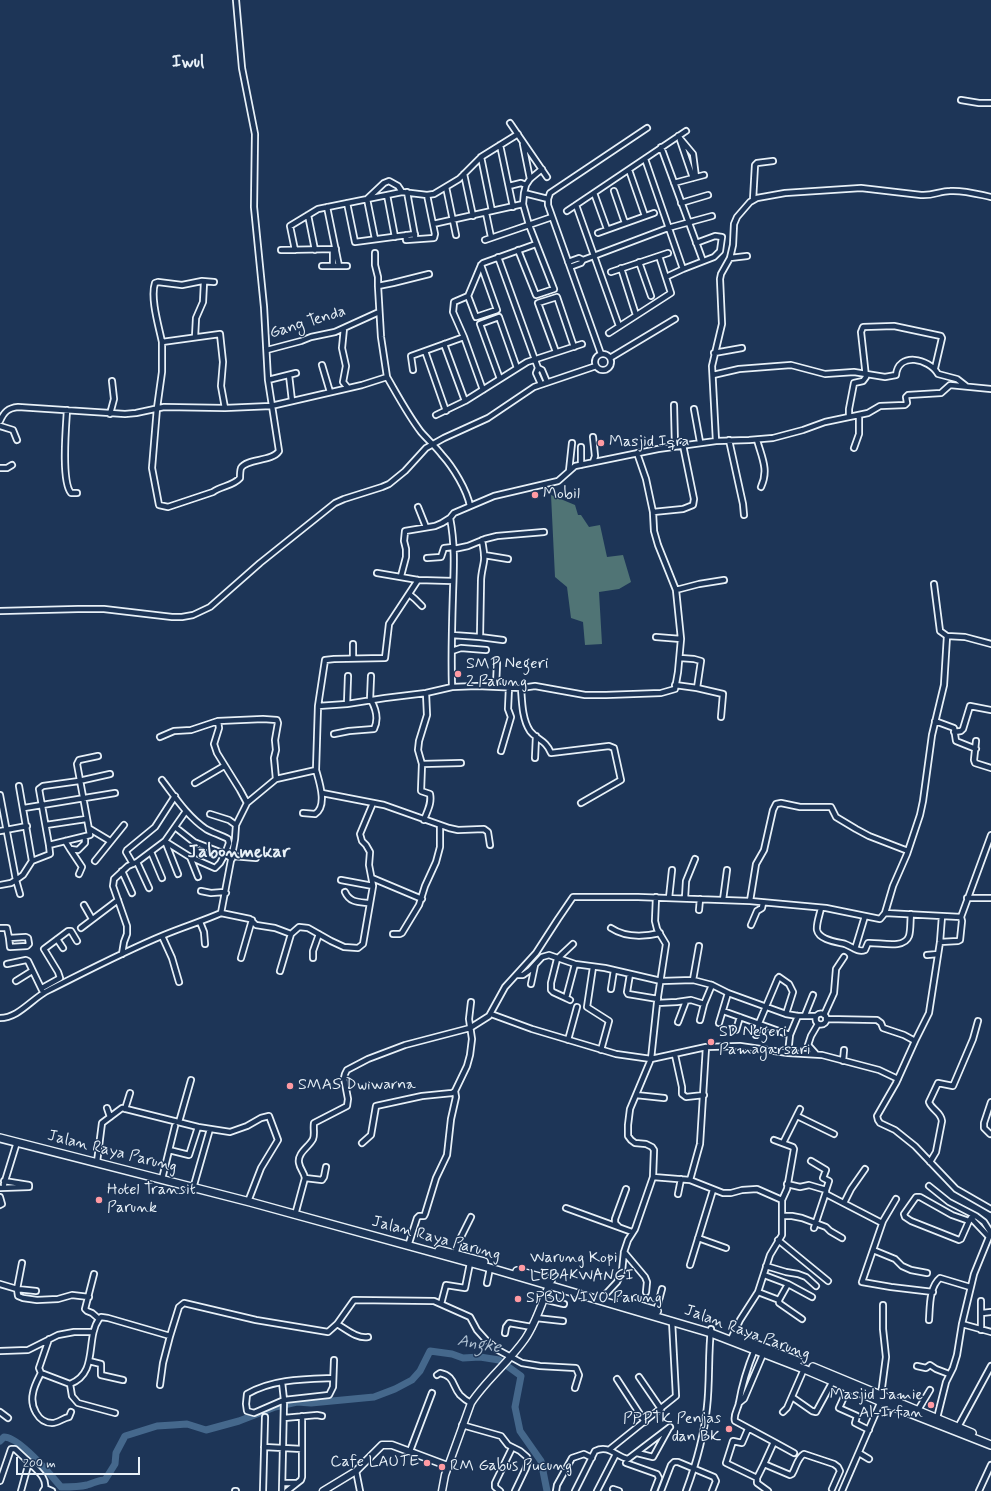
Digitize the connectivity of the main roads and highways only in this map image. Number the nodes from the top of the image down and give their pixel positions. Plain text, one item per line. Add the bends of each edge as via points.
1 (0, 1137) edge
2 (97, 1161) junction
3 (163, 1178) junction
4 (296, 1214) junction
5 (549, 1285) junction
6 (639, 1308) junction
7 (711, 1331) junction
8 (764, 1351) junction
9 (834, 1379) junction
10 (882, 1397) junction
11 (991, 1440) edge
12 (991, 1445) edge
13 (448, 1466) junction
14 (323, 1491) edge
15 (442, 1491) edge

1 - 2 highway, Jalan Raya Parung
1 - 2 highway, Jalan Raya Parung
2 - 3 highway, Jalan Raya Parung
3 - 4 highway, Jalan Raya Parung
3 - 4 highway, Jalan Raya Parung via 249,1199
4 - 5 highway, Jalan Raya Parung
4 - 6 highway, Jalan Raya Parung via 455,1254
5 - 6 highway, Jalan Raya Parung
5 - 13 main road via 525,1338 470,1403
6 - 7 highway, Jalan Raya Parung via 672,1321
6 - 7 highway, Jalan Raya Parung via 656,1311
7 - 8 highway, Jalan Raya Parung
8 - 9 highway, Jalan Raya Parung
8 - 9 highway, Jalan Raya Parung
9 - 10 highway, Jalan Raya Parung
10 - 11 highway, Jalan Raya Parung
10 - 12 highway, Jalan Raya Parung
13 - 14 main road via 392,1444 382,1445 356,1471
13 - 15 main road

